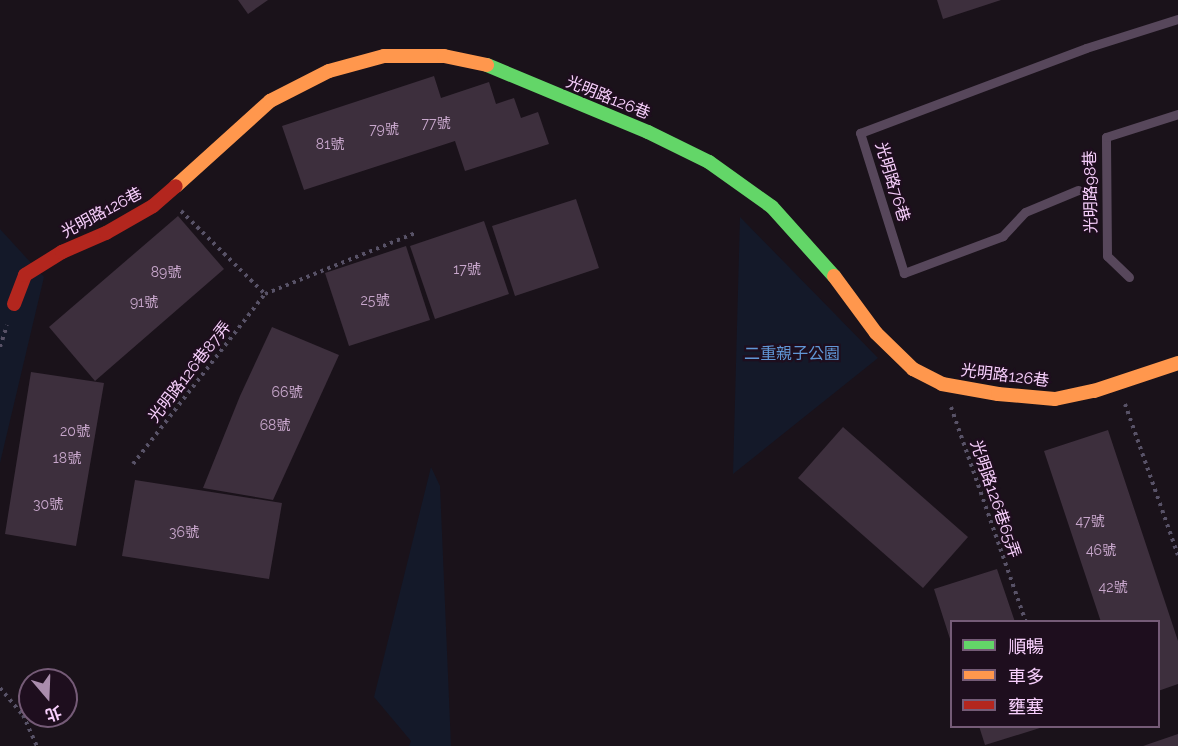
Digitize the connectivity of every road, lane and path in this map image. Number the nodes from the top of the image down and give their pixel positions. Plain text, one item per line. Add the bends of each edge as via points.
1 (1178, 19) edge
2 (1178, 114) edge
3 (1078, 190) dead end
4 (165, 196) junction
5 (415, 233) dead end
6 (1129, 277) dead end
7 (265, 294) junction
8 (14, 304) dead end
9 (1178, 363) edge
10 (1118, 383) junction
11 (942, 384) junction
12 (133, 464) dead end
13 (1178, 555) edge
14 (1026, 620) edge
15 (0, 688) edge
16 (37, 746) edge

1 - 3 lane, 光明路76巷 via 1086,48 860,133 904,273 1003,236 1025,212
2 - 6 lane, 光明路98巷 via 1106,137 1107,256
4 - 7 path
4 - 8 street, 光明路126巷 via 106,233 62,252 25,275
4 - 11 street, 光明路126巷 via 270,101 328,71 384,56 444,56 496,67 709,162 772,207 831,272 876,333 912,369
5 - 7 path
7 - 12 path, 光明路126巷87弄
9 - 10 street, 光明路126巷
10 - 11 street, 光明路126巷 via 1055,399
10 - 13 path
11 - 14 path, 光明路126巷65弄
15 - 16 path via 23,715

